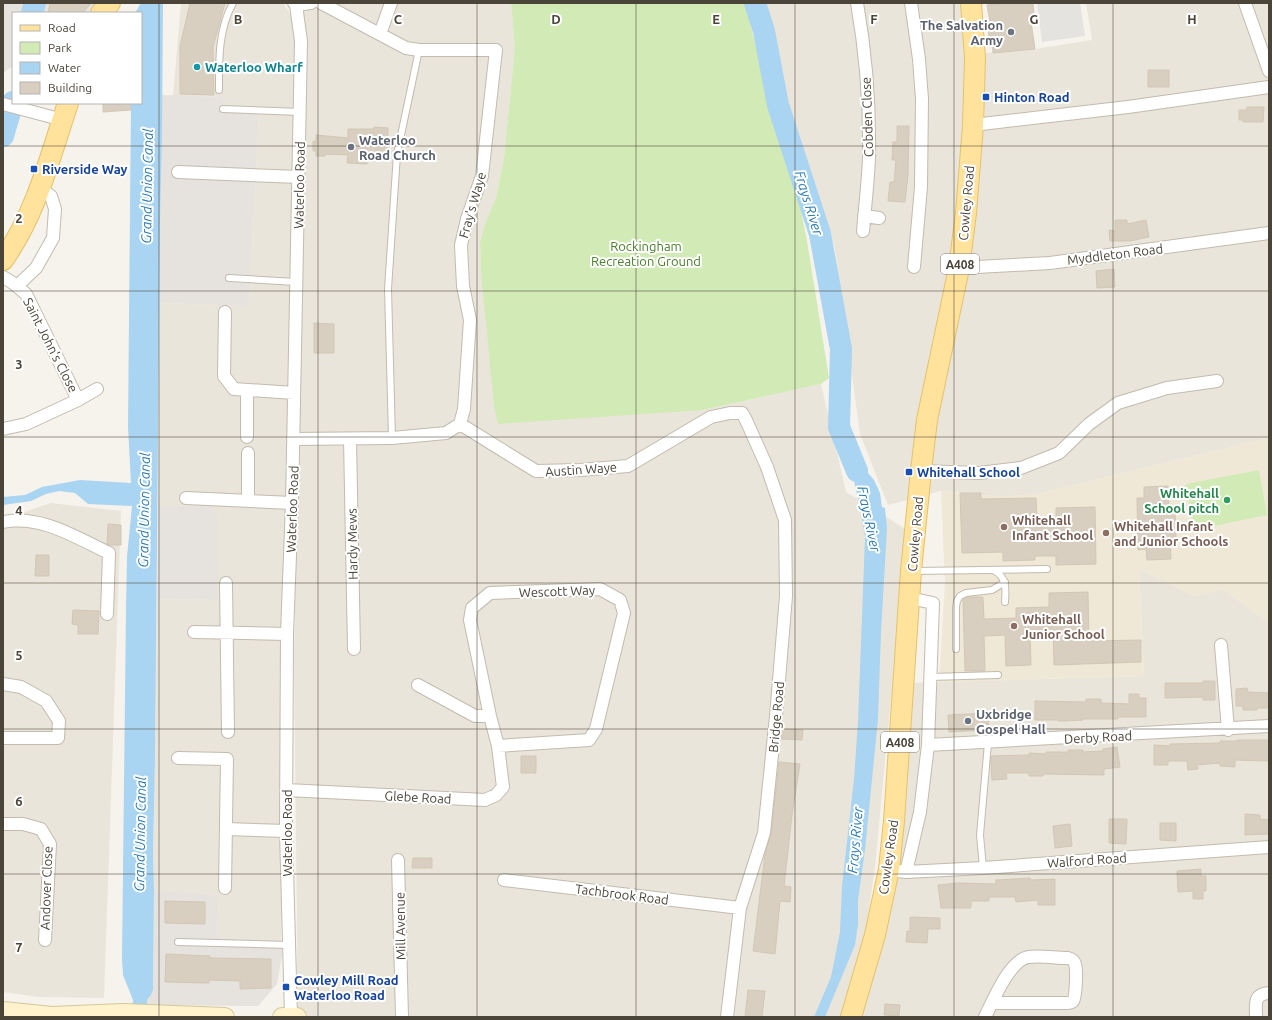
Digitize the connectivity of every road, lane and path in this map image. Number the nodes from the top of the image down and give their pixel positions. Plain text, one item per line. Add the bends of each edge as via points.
1 (110, 3) edge
2 (233, 3) edge
3 (311, 3) edge
4 (321, 3) edge
5 (391, 3) edge
6 (857, 3) edge
7 (911, 3) edge
8 (971, 3) edge
9 (1246, 3) edge
10 (295, 4) edge
11 (102, 12) edge
12 (380, 34) junction
13 (419, 50) junction
14 (1269, 71) edge
15 (1269, 87) edge
16 (219, 90) dead end
17 (3, 104) edge
18 (223, 109) dead end
19 (65, 111) edge
20 (301, 112) junction
21 (973, 125) junction
22 (178, 172) dead end
23 (299, 177) junction
24 (39, 188) junction
25 (864, 216) junction
26 (879, 218) dead end
27 (863, 231) dead end
28 (1269, 234) edge
29 (3, 260) edge
30 (914, 267) dead end
31 (959, 268) junction
32 (3, 278) edge
33 (229, 278) dead end
34 (296, 282) junction
35 (17, 286) junction
36 (225, 312) dead end
37 (1217, 381) dead end
38 (97, 389) dead end
39 (247, 390) junction
40 (294, 393) junction
41 (78, 400) junction
42 (746, 420) joint
43 (460, 424) junction
44 (3, 429) edge
45 (247, 437) dead end
46 (392, 438) junction
47 (350, 439) junction
48 (293, 440) junction
49 (248, 453) dead end
50 (921, 471) junction
51 (186, 498) dead end
52 (248, 501) junction
53 (292, 503) junction
54 (3, 522) edge
55 (1047, 569) dead end
56 (994, 570) junction
57 (911, 571) junction
58 (1005, 582) junction
59 (226, 583) dead end
60 (909, 598) junction
61 (1005, 602) dead end
62 (106, 614) dead end
63 (194, 632) dead end
64 (227, 633) junction
65 (287, 634) junction
66 (1221, 644) dead end
67 (354, 649) dead end
68 (956, 649) dead end
69 (998, 675) dead end
70 (930, 676) junction
71 (3, 684) edge
72 (418, 685) dead end
73 (490, 716) junction
74 (1269, 726) edge
75 (1228, 730) junction
76 (228, 732) dead end
77 (3, 738) edge
78 (988, 743) junction
79 (928, 745) junction
80 (498, 746) junction
81 (178, 758) dead end
82 (287, 790) junction
83 (3, 824) edge
84 (226, 829) junction
85 (286, 831) junction
86 (1269, 847) edge
87 (398, 860) dead end
88 (983, 868) junction
89 (897, 870) junction
90 (504, 880) dead end
91 (225, 888) dead end
92 (740, 908) junction
93 (45, 940) dead end
94 (178, 942) dead end
95 (289, 945) junction
96 (1269, 993) edge
97 (992, 1003) junction
98 (3, 1011) edge
99 (52, 1016) edge
100 (225, 1017) edge
101 (290, 1017) edge
102 (402, 1017) edge
103 (726, 1017) edge
104 (851, 1017) edge
105 (985, 1017) edge
106 (1256, 1017) edge

1 - 11 main road
2 - 16 lane via 222,34
3 - 10 street
4 - 12 street, Fray's Waye
5 - 12 street
6 - 25 street, Cobden Close via 863,36 867,89 869,159
7 - 30 street via 922,99 921,187
8 - 21 main road, Cowley Road / A408 via 975,58
9 - 14 street
10 - 20 street, Waterloo Road via 301,41
12 - 13 street, Fray's Waye via 406,48
13 - 43 street, Fray's Waye via 496,50 482,176 461,245 463,286 470,320 464,410
13 - 46 lane via 397,154 388,289
15 - 21 street
17 - 19 street via 27,110
18 - 20 lane
19 - 24 main road
20 - 23 street, Waterloo Road
21 - 31 main road, Cowley Road / A408
22 - 23 street
23 - 34 street, Waterloo Road
24 - 29 main road via 28,220
24 - 35 street via 52,196 55,209 53,238 36,268
25 - 26 street
25 - 27 street, Cobden Close
28 - 31 street, Myddleton Road via 1050,263
31 - 50 main road, Cowley Road / A408 via 927,420
32 - 35 street, Saint John's Close
33 - 34 lane
34 - 40 street, Waterloo Road
35 - 41 street, Saint John's Close via 26,294
36 - 39 street via 224,376 234,389
37 - 50 street via 1167,388 1118,403 1089,424 1059,453 1021,468 979,473
38 - 41 street
39 - 40 street
39 - 45 street
40 - 48 street, Waterloo Road
41 - 44 street via 26,424
42 - 43 street, Austin Waye via 742,413 710,417 628,466 536,471
42 - 92 street, Bridge Road via 768,467 785,520 786,596 764,832
43 - 46 street via 446,433
46 - 47 street
47 - 48 street
47 - 67 street, Hardy Mews
48 - 53 street, Waterloo Road
49 - 52 street
50 - 57 main road, Cowley Road / A408
51 - 52 street
52 - 53 street
53 - 65 street, Waterloo Road
54 - 62 street via 33,522 57,529 109,553
55 - 56 lane
56 - 57 lane
56 - 58 lane
57 - 60 main road, Cowley Road / A408
58 - 61 lane
58 - 68 lane via 992,590 960,596 956,608
59 - 64 street
60 - 70 street via 933,603
60 - 89 main road, Cowley Road / A408 via 894,821
63 - 64 street
64 - 65 street
64 - 76 street
65 - 82 street, Waterloo Road
66 - 75 street
69 - 70 lane
70 - 79 street
71 - 77 street via 22,687 46,701 59,721 58,738
72 - 73 street via 475,716
73 - 80 street, Wescott Way
73 - 80 street, Wescott Way via 470,620 472,608 490,593 600,589 620,600 624,613 596,729 589,740
74 - 75 street, Derby Road
75 - 78 street, Derby Road
78 - 79 street, Derby Road
78 - 88 lane via 980,835
79 - 89 street via 920,812
80 - 82 street, Glebe Road via 503,787 496,795 485,800
81 - 84 street via 227,759
82 - 85 street, Waterloo Road
83 - 93 street, Andover Close via 22,824 41,829 50,844
84 - 85 street
84 - 91 street
85 - 95 street, Waterloo Road
86 - 88 street, Walford Road
87 - 102 street, Mill Avenue
88 - 89 street, Walford Road
89 - 104 main road, Cowley Road / A408
90 - 92 street, Tachbrook Road
92 - 103 street, Bridge Road
94 - 95 lane
95 - 101 street, Waterloo Road
96 - 106 street via 1263,993 1257,999
97 - 97 street via 1007,975 1025,958 1068,958 1075,963 1075,993 1070,1003
97 - 105 street
98 - 99 street
99 - 100 street via 152,1013

